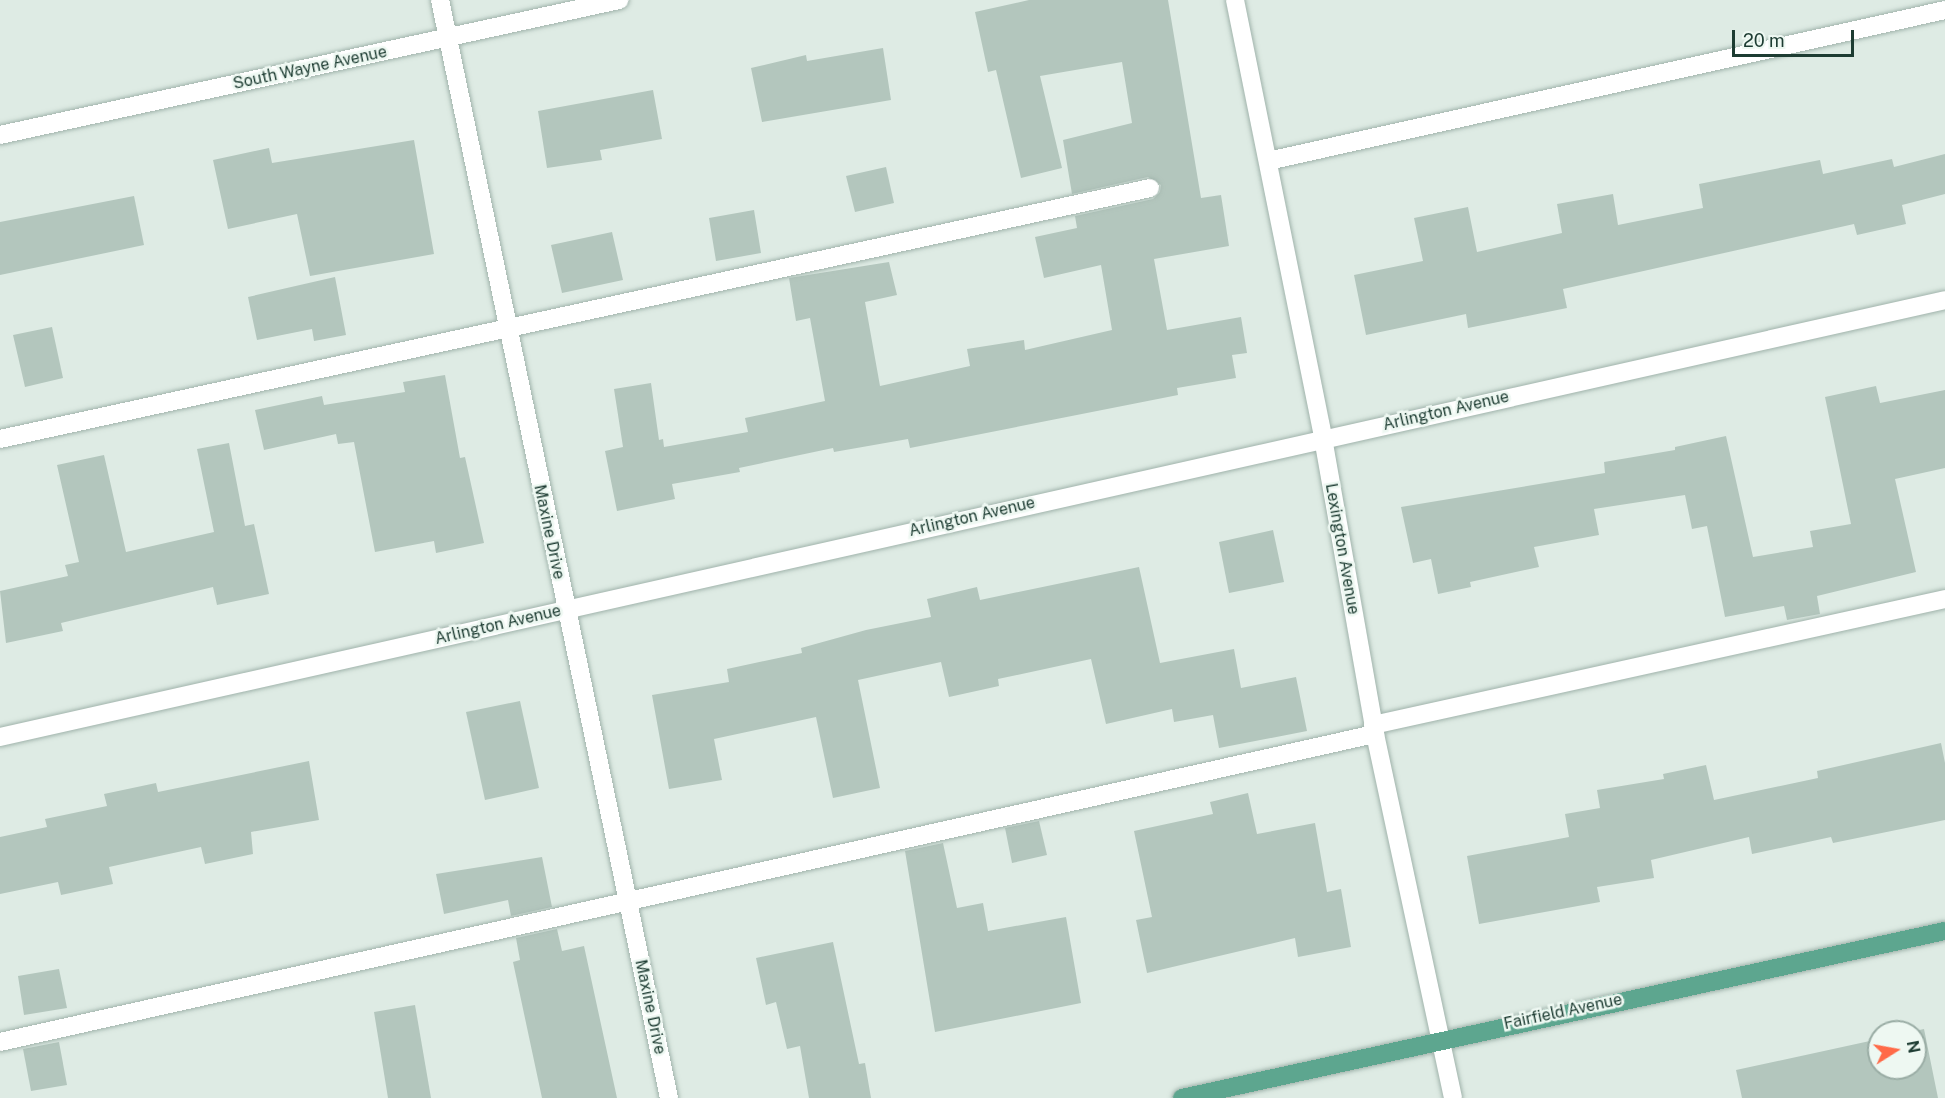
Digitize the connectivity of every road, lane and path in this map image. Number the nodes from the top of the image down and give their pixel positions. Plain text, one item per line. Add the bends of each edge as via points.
1 (440, 0) edge
2 (619, 0) edge
3 (1235, 0) edge
4 (1945, 10) edge
5 (447, 39) junction
6 (0, 135) edge
7 (1268, 161) junction
8 (1150, 188) dead end
9 (1945, 300) edge
10 (506, 327) junction
11 (1323, 438) junction
12 (0, 440) edge
13 (1945, 599) edge
14 (566, 610) junction
15 (1374, 730) junction
16 (0, 737) edge
17 (628, 901) junction
18 (1945, 931) edge
19 (1443, 1038) junction
20 (0, 1042) edge
21 (669, 1098) edge
22 (1182, 1098) edge
23 (1453, 1098) edge

1 - 5 street, Maxine Drive
2 - 5 street, South Wayne Avenue
3 - 7 street, Lexington Avenue
4 - 7 street
5 - 6 street, South Wayne Avenue
5 - 10 street, Maxine Drive
7 - 11 street, Lexington Avenue
8 - 10 street
9 - 11 street, Arlington Avenue
10 - 12 street
10 - 14 street, Maxine Drive
11 - 14 street, Arlington Avenue
11 - 15 street, Lexington Avenue
13 - 15 street
14 - 16 street, Arlington Avenue
14 - 17 street, Maxine Drive
15 - 17 street
15 - 19 street, Lexington Avenue
17 - 20 street
17 - 21 street, Maxine Drive
18 - 19 main road, Fairfield Avenue
19 - 22 main road, Fairfield Avenue
19 - 23 street, Lexington Avenue

